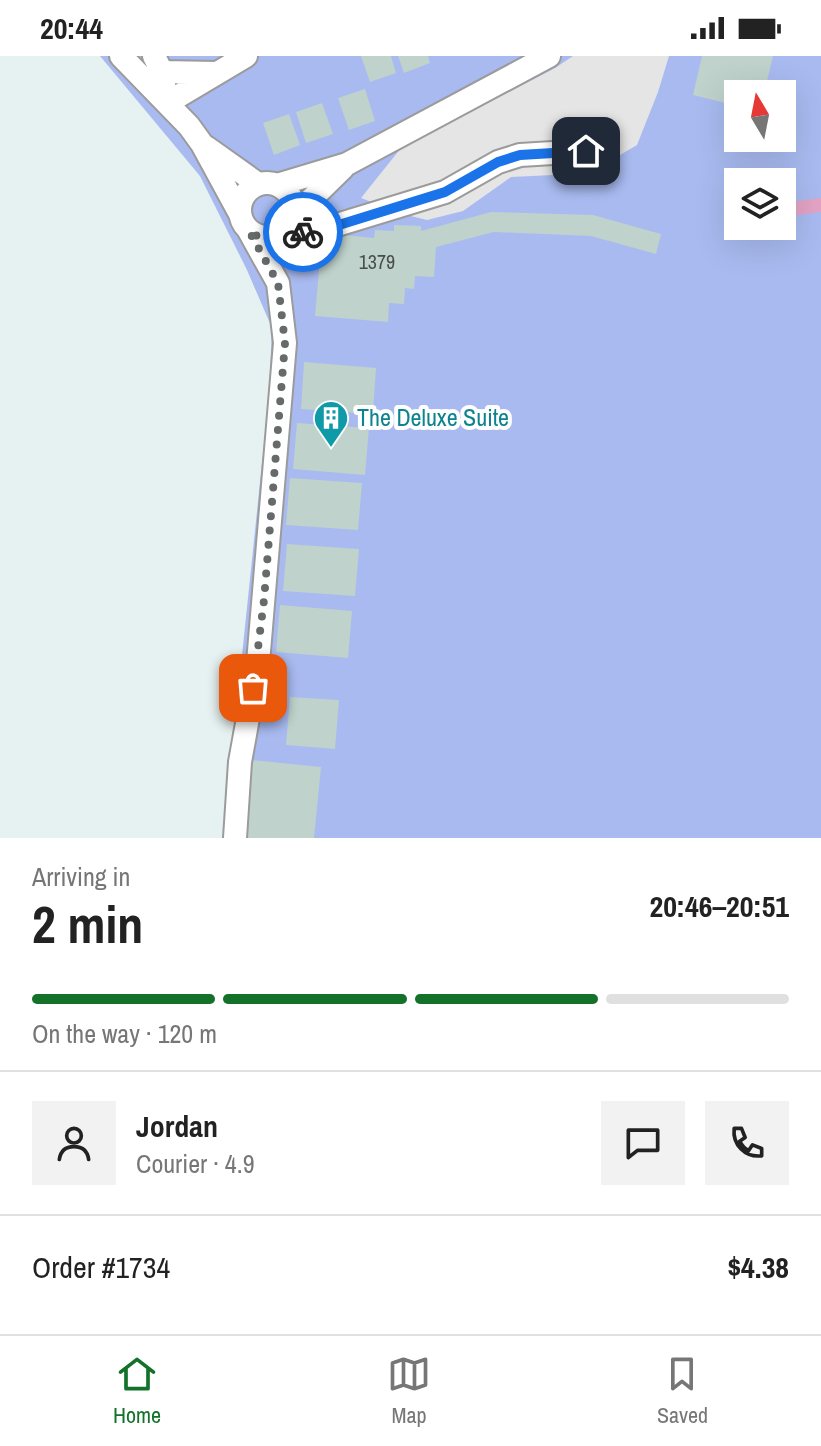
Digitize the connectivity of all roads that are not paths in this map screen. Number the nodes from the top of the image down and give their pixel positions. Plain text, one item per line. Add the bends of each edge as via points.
1 (121, 56) edge
2 (246, 56) edge
3 (549, 56) edge
4 (158, 64) edge
5 (218, 73) junction
6 (167, 103) junction
7 (202, 144) junction
8 (586, 151) dead end
9 (347, 164) junction
10 (268, 184) junction
11 (244, 223) junction
12 (290, 224) junction
13 (278, 283) junction
14 (235, 838) edge

1 - 6 lane
2 - 5 lane
3 - 9 lane
4 - 5 lane
4 - 6 lane
5 - 6 lane
6 - 7 lane
7 - 10 lane
7 - 11 lane
8 - 12 lane via 520,155 445,192 314,232
9 - 10 lane
9 - 12 lane
10 - 11 lane via 243,196
10 - 12 lane via 292,197
11 - 12 lane via 266,238 276,237
11 - 13 lane
12 - 13 lane
13 - 14 lane via 284,357 258,663 240,762

